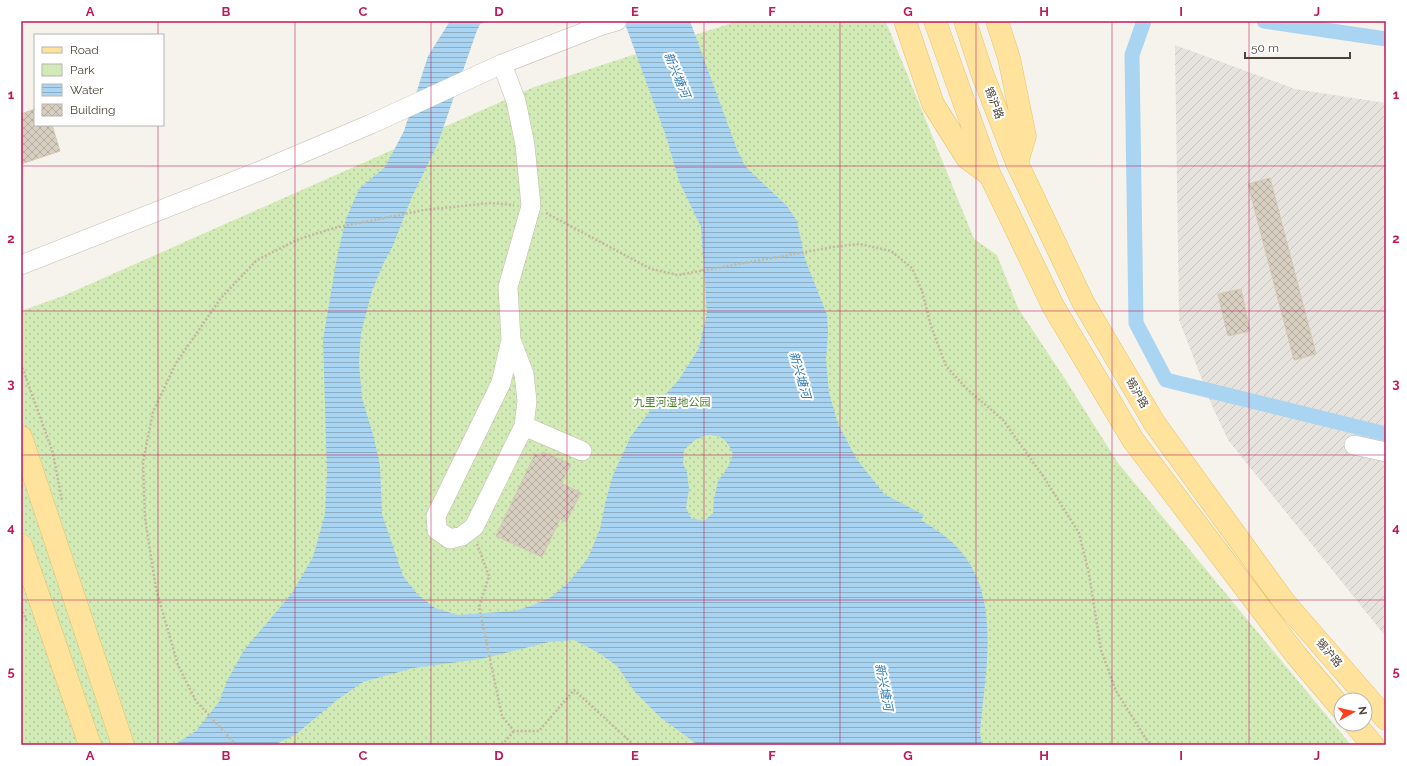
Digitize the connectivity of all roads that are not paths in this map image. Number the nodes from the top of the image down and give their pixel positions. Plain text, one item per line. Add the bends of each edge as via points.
1 (905, 21) edge
2 (935, 21) edge
3 (965, 21) edge
4 (997, 21) edge
5 (608, 23) edge
6 (502, 64) junction
7 (1017, 163) junction
8 (990, 175) junction
9 (21, 265) edge
10 (510, 340) junction
11 (524, 426) junction
12 (21, 437) edge
13 (1354, 445) dead end
14 (582, 451) dead end
15 (1386, 452) edge
16 (21, 545) edge
17 (1333, 699) edge
18 (1386, 719) edge
19 (1362, 732) edge
20 (122, 742) edge
21 (90, 745) edge
22 (1373, 745) edge

1 - 8 main road via 933,104 967,158
2 - 8 main road
3 - 7 main road, 锡沪路
4 - 7 main road via 1009,58 1025,136
5 - 6 street
6 - 9 street via 253,174
6 - 10 street via 516,101 525,145 531,206 508,287
7 - 18 main road, 锡沪路 via 1083,302 1154,424 1285,603
8 - 17 main road via 1053,306 1133,440 1296,655
10 - 11 street via 524,374 527,401
10 - 11 street via 500,383 436,516 438,530 450,539 462,536 474,527
11 - 14 street
12 - 20 main road
13 - 15 street
16 - 21 main road
19 - 22 main road

